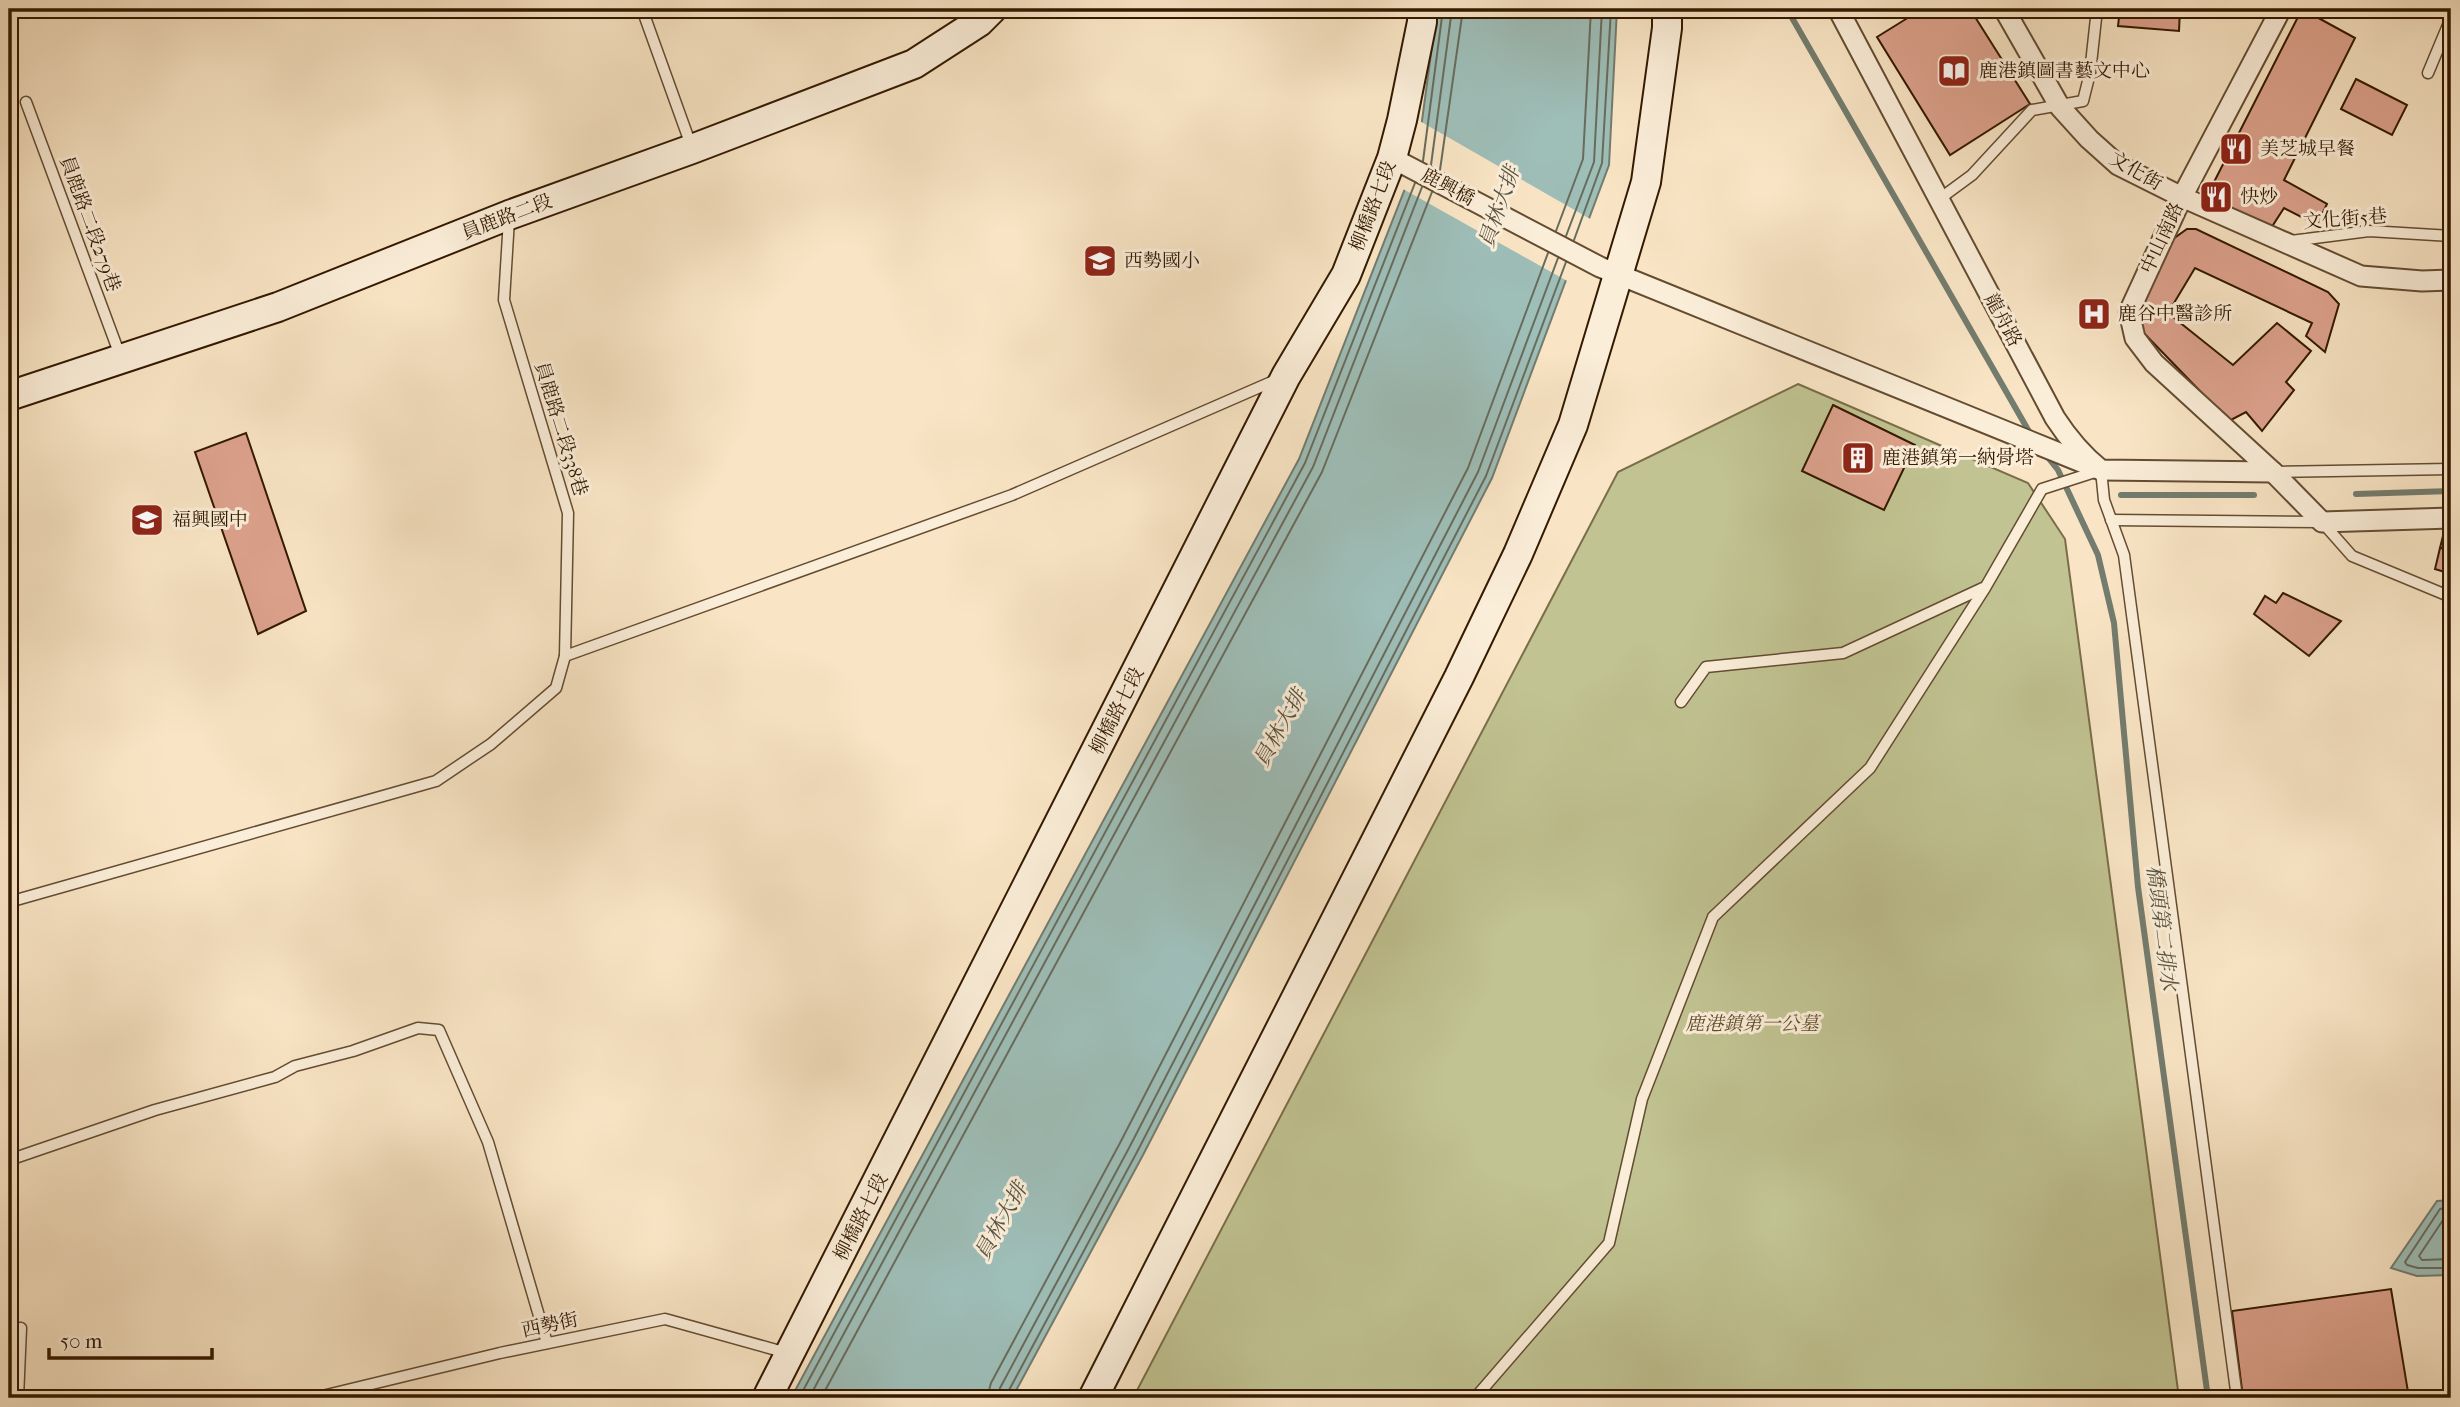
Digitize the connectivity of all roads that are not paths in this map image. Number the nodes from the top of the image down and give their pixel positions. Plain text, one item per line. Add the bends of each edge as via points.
1 (642, 9) edge
2 (1422, 9) edge
3 (1667, 9) edge
4 (1838, 9) edge
5 (2004, 9) edge
6 (2097, 9) edge
7 (2281, 9) edge
8 (982, 13) edge
9 (2451, 19) edge
10 (2428, 73) dead end
11 (26, 102) dead end
12 (2060, 107) junction
13 (692, 149) junction
14 (1399, 161) junction
15 (2182, 197) junction
16 (1938, 200) junction
17 (509, 215) junction
18 (2451, 236) edge
19 (2283, 242) junction
20 (1609, 271) junction
21 (2451, 280) edge
22 (122, 359) junction
23 (1286, 376) junction
24 (9, 396) edge
25 (2451, 469) edge
26 (2094, 472) junction
27 (2273, 472) junction
28 (2451, 518) edge
29 (2111, 520) junction
30 (2322, 522) junction
31 (1985, 588) junction
32 (2451, 597) edge
33 (565, 656) junction
34 (1681, 702) dead end
35 (9, 902) edge
36 (9, 1160) edge
37 (9, 1329) edge
38 (547, 1343) junction
39 (791, 1354) junction
40 (18, 1398) edge
41 (314, 1398) edge
42 (767, 1398) edge
43 (1093, 1398) edge
44 (1475, 1398) edge
45 (2237, 1398) edge

1 - 13 lane
2 - 14 main road, 柳橋路七段
3 - 20 main road via 1646,182
4 - 16 street, 龍舟路
5 - 12 street, 文化街
6 - 12 lane via 2083,101
7 - 15 street, 中山南路
8 - 13 main road, 員鹿路二段 via 914,64
9 - 10 lane
11 - 22 lane, 員鹿路二段279巷
12 - 15 street, 文化街 via 2118,165
12 - 16 lane via 2032,110 1972,175
13 - 17 main road, 員鹿路二段
14 - 20 street, 鹿興橋
14 - 23 main road, 柳橋路七段 via 1346,275
15 - 19 street, 文化街
15 - 27 street, 中山南路 via 2129,312 2135,338 2154,363
16 - 26 street, 龍舟路 via 2055,418
17 - 22 main road, 員鹿路二段 via 278,307
17 - 33 lane, 員鹿路二段338巷 via 504,300 568,513
18 - 19 lane, 文化街5巷 via 2369,231
19 - 21 street, 文化街 via 2361,276
20 - 26 street, 鹿興橋
20 - 43 main road via 1573,425 1518,554
22 - 24 main road, 員鹿路二段
23 - 33 lane via 1012,495
23 - 39 main road, 柳橋路七段
25 - 27 lane
26 - 27 street
26 - 29 lane
26 - 31 lane via 2042,489
27 - 30 street, 中山南路
28 - 30 street
29 - 30 lane
29 - 45 lane via 2124,555
30 - 32 lane via 2352,556
31 - 34 lane via 1843,653 1706,667
31 - 44 lane via 1870,768 1713,917 1642,1099 1609,1243
33 - 35 lane, 員鹿路二段338巷 via 556,688 491,744 436,781
36 - 38 lane via 418,1028 439,1030 488,1142
37 - 40 lane via 21,1328
38 - 39 lane, 西勢街 via 665,1319
38 - 41 lane, 西勢街
39 - 42 main road, 柳橋路七段

